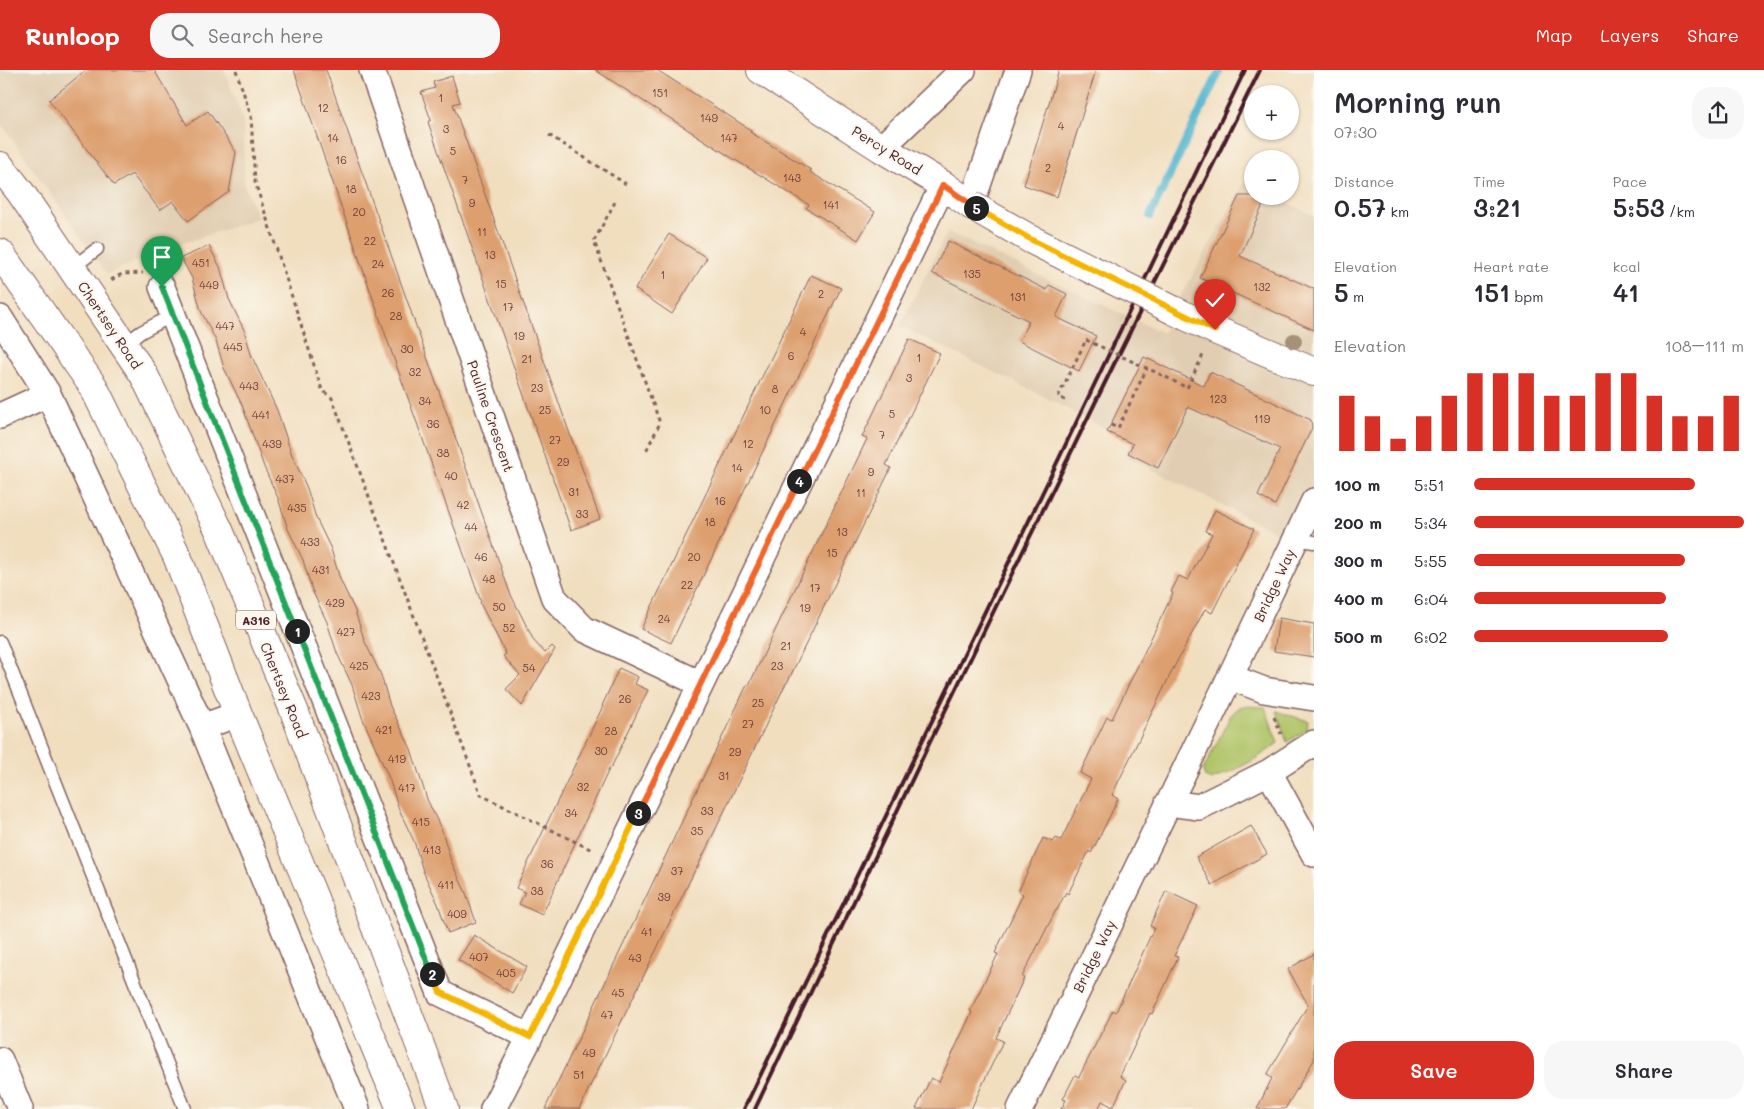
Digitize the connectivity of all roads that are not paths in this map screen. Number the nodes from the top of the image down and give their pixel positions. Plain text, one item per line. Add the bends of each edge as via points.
1 (372, 70) edge
2 (762, 70) edge
3 (962, 70) edge
4 (1018, 70) edge
5 (881, 148) junction
6 (0, 166) edge
7 (943, 185) junction
8 (971, 205) junction
9 (97, 249) dead end
10 (0, 253) edge
11 (72, 268) junction
12 (162, 287) road end
13 (173, 315) junction
14 (0, 318) edge
15 (124, 345) junction
16 (1314, 372) edge
17 (48, 394) junction
18 (0, 416) edge
19 (1314, 501) edge
20 (1305, 541) edge
21 (0, 642) edge
22 (1230, 677) junction
23 (701, 684) junction
24 (1314, 698) edge
25 (238, 714) junction
26 (202, 727) junction
27 (1314, 743) edge
28 (1269, 772) junction
29 (1168, 803) junction
30 (1314, 854) edge
31 (530, 1037) junction
32 (0, 1060) edge
33 (20, 1109) edge
34 (185, 1109) edge
35 (357, 1109) edge
36 (401, 1109) edge
37 (444, 1109) edge
38 (493, 1109) edge
39 (1020, 1109) edge

1 - 23 street, Pauline Crescent via 554,598 584,629
2 - 5 main road, Percy Road
3 - 5 street
4 - 8 street
5 - 7 main road, Percy Road
6 - 11 main road, Chertsey Road / A316
7 - 8 main road, Percy Road
7 - 23 street
8 - 16 main road, Percy Road, bridge via 1032,240 1173,310
9 - 11 lane
10 - 25 main road via 93,386 177,556
11 - 15 main road, Chertsey Road / A316
12 - 13 street
13 - 15 lane
13 - 31 street via 440,992
14 - 17 street
15 - 37 main road, Chertsey Road / A316 via 144,375 219,530 292,708
17 - 18 street
17 - 26 street
19 - 20 street, Bridge Way
20 - 22 street, Bridge Way
21 - 34 lane
22 - 24 street via 1264,690
22 - 29 street, Bridge Way
23 - 31 street
25 - 26 street
25 - 36 main road
26 - 35 street
27 - 28 street
28 - 29 street via 1199,807
28 - 30 street
29 - 39 street, Bridge Way
31 - 38 street
32 - 33 street

